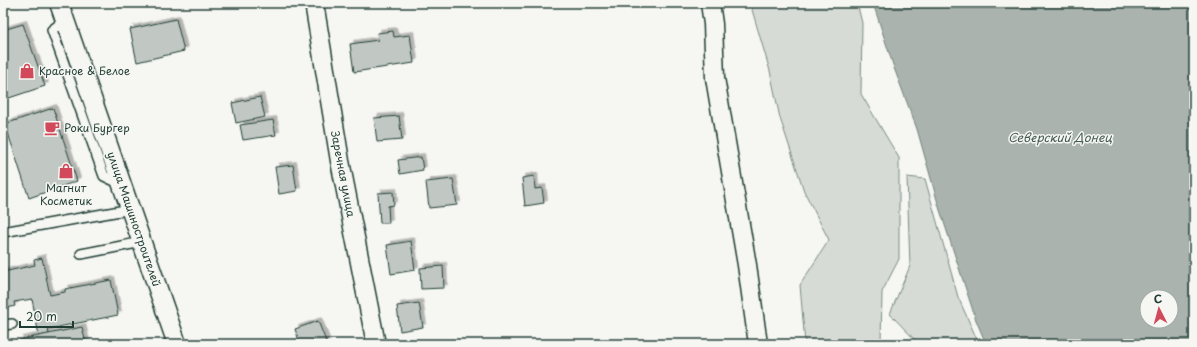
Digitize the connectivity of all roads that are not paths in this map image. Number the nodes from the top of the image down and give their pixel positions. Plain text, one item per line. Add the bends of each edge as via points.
1 (59, 3) edge
2 (314, 3) edge
3 (710, 3) edge
4 (131, 209) junction
5 (3, 232) edge
6 (142, 242) junction
7 (81, 254) dead end
8 (177, 344) edge
9 (376, 344) edge
10 (758, 344) edge

1 - 4 street, улица Машиностроителей
2 - 9 street, Заречная улица via 340,161
3 - 10 street via 715,78
4 - 5 lane
4 - 6 street, улица Машиностроителей
6 - 7 lane
6 - 8 street, улица Машиностроителей

